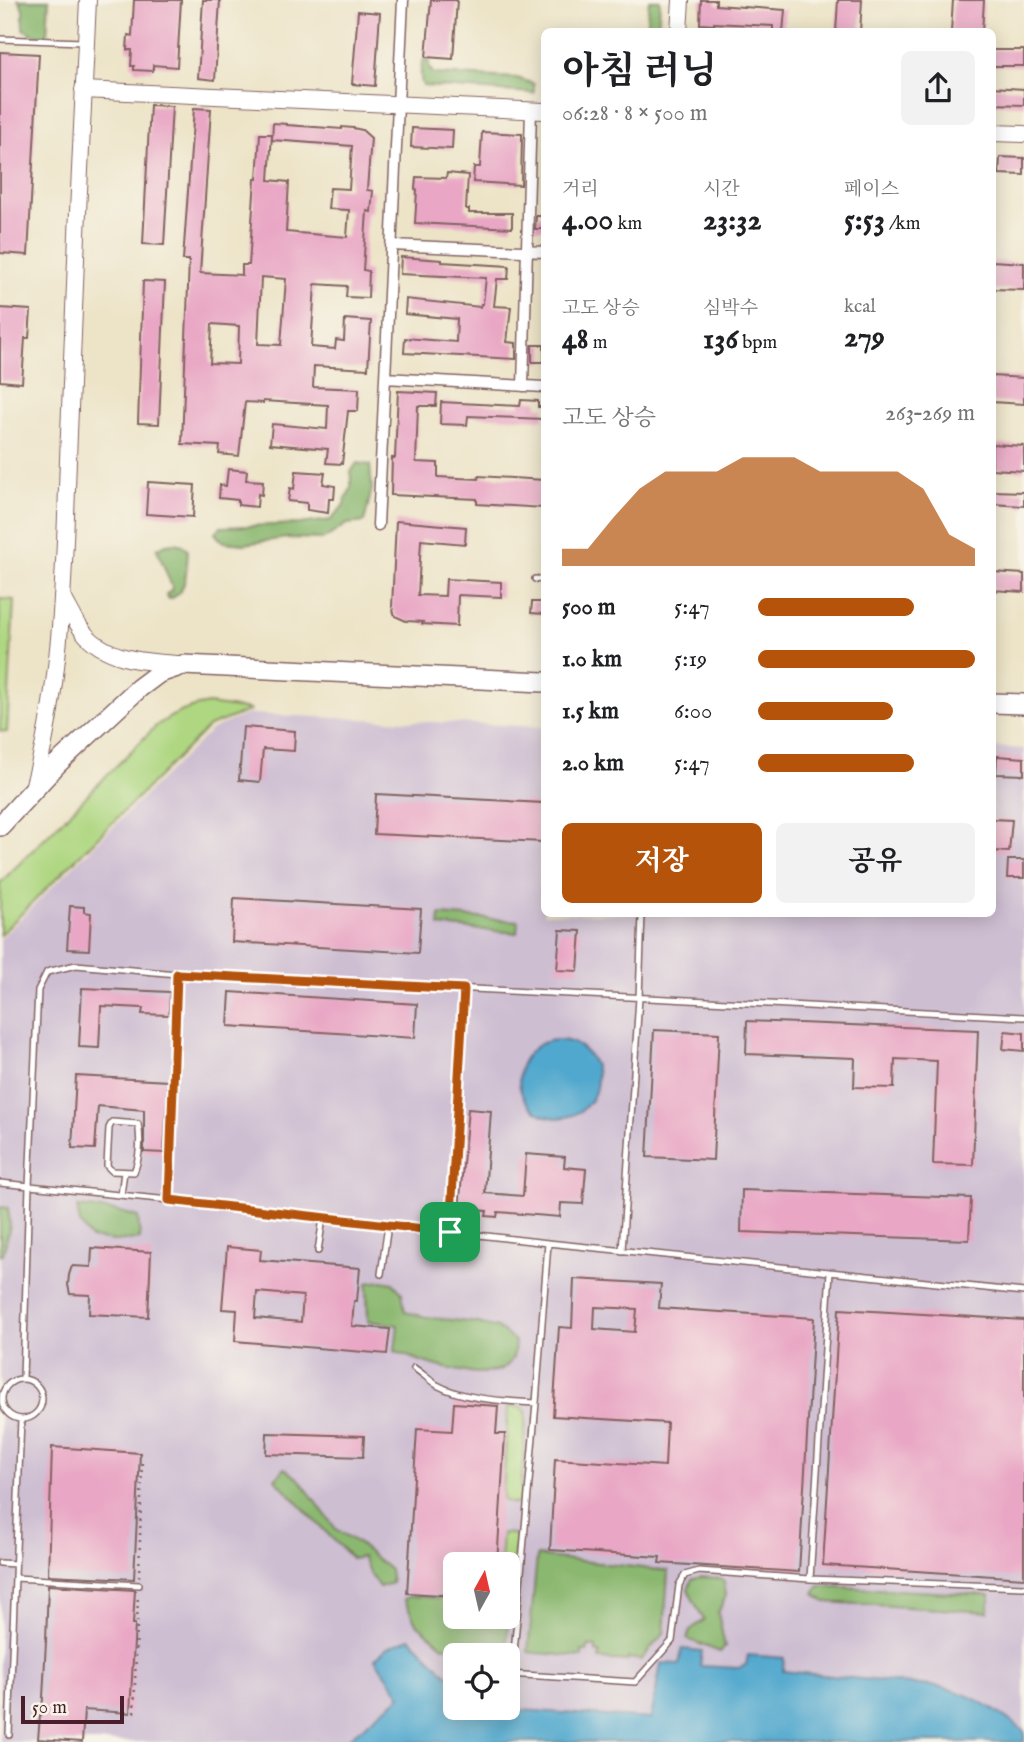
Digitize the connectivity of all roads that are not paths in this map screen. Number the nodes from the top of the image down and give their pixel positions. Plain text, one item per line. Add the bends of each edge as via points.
1 (88, 0) edge
2 (403, 0) edge
3 (681, 0) edge
4 (679, 28) edge
5 (0, 39) edge
6 (86, 42) junction
7 (83, 90) junction
8 (398, 104) junction
9 (538, 111) edge
10 (996, 133) edge
11 (1024, 134) edge
12 (391, 245) junction
13 (527, 251) junction
14 (541, 251) edge
15 (385, 378) junction
16 (523, 386) junction
17 (541, 387) edge
18 (378, 525) dead end
19 (535, 579) dead end
20 (541, 580) edge
21 (62, 596) junction
22 (183, 664) junction
23 (541, 682) edge
24 (996, 703) edge
25 (1024, 704) edge
26 (31, 794) junction
27 (0, 826) edge
28 (642, 917) edge
29 (464, 989) junction
30 (639, 998) junction
31 (1024, 1017) edge
32 (124, 1172) junction
33 (0, 1183) edge
34 (29, 1186) junction
35 (121, 1195) junction
36 (323, 1218) junction
37 (388, 1225) junction
38 (450, 1232) junction
39 (548, 1243) junction
40 (318, 1251) dead end
41 (622, 1251) junction
42 (830, 1272) junction
43 (381, 1274) dead end
44 (1024, 1292) edge
45 (414, 1367) dead end
46 (23, 1378) junction
47 (536, 1403) junction
48 (20, 1419) junction
49 (0, 1563) edge
50 (16, 1564) junction
51 (15, 1578) junction
52 (810, 1579) junction
53 (139, 1585) dead end
54 (1024, 1587) edge
55 (513, 1643) edge
56 (520, 1676) edge
57 (9, 1735) dead end

1 - 6 main road
2 - 8 street
3 - 4 main road
5 - 6 lane
6 - 7 main road
7 - 8 main road
7 - 21 main road
8 - 9 main road
8 - 12 street
9 - 13 street
10 - 11 main road
12 - 13 street
12 - 15 street
13 - 14 street
13 - 16 street
15 - 16 street
15 - 18 street
16 - 17 street
19 - 20 lane
21 - 22 main road via 83,632 110,652 130,660
21 - 26 main road via 54,686
22 - 23 highway
22 - 26 highway via 159,673 139,688
24 - 25 highway
26 - 27 highway
28 - 30 lane
29 - 30 lane
29 - 34 lane via 76,964 47,971 38,990
29 - 38 lane
30 - 31 lane
30 - 41 lane
32 - 32 lane via 107,1166 112,1122 138,1124 137,1165 134,1172
32 - 35 lane
33 - 34 lane
34 - 35 lane
34 - 46 lane
35 - 36 lane
36 - 37 lane
36 - 40 lane
37 - 38 lane
37 - 43 lane
38 - 39 lane
39 - 41 lane
39 - 47 lane
41 - 42 lane
42 - 44 lane
42 - 52 lane
45 - 47 lane via 438,1385 463,1394
46 - 48 lane via 6,1386 2,1397 9,1415
46 - 48 lane via 39,1388 42,1400 38,1412
47 - 55 lane
48 - 50 lane
49 - 50 lane
50 - 51 lane
51 - 53 lane
51 - 57 lane
52 - 54 lane
52 - 56 lane via 699,1571 685,1575 679,1585 672,1641 635,1682

